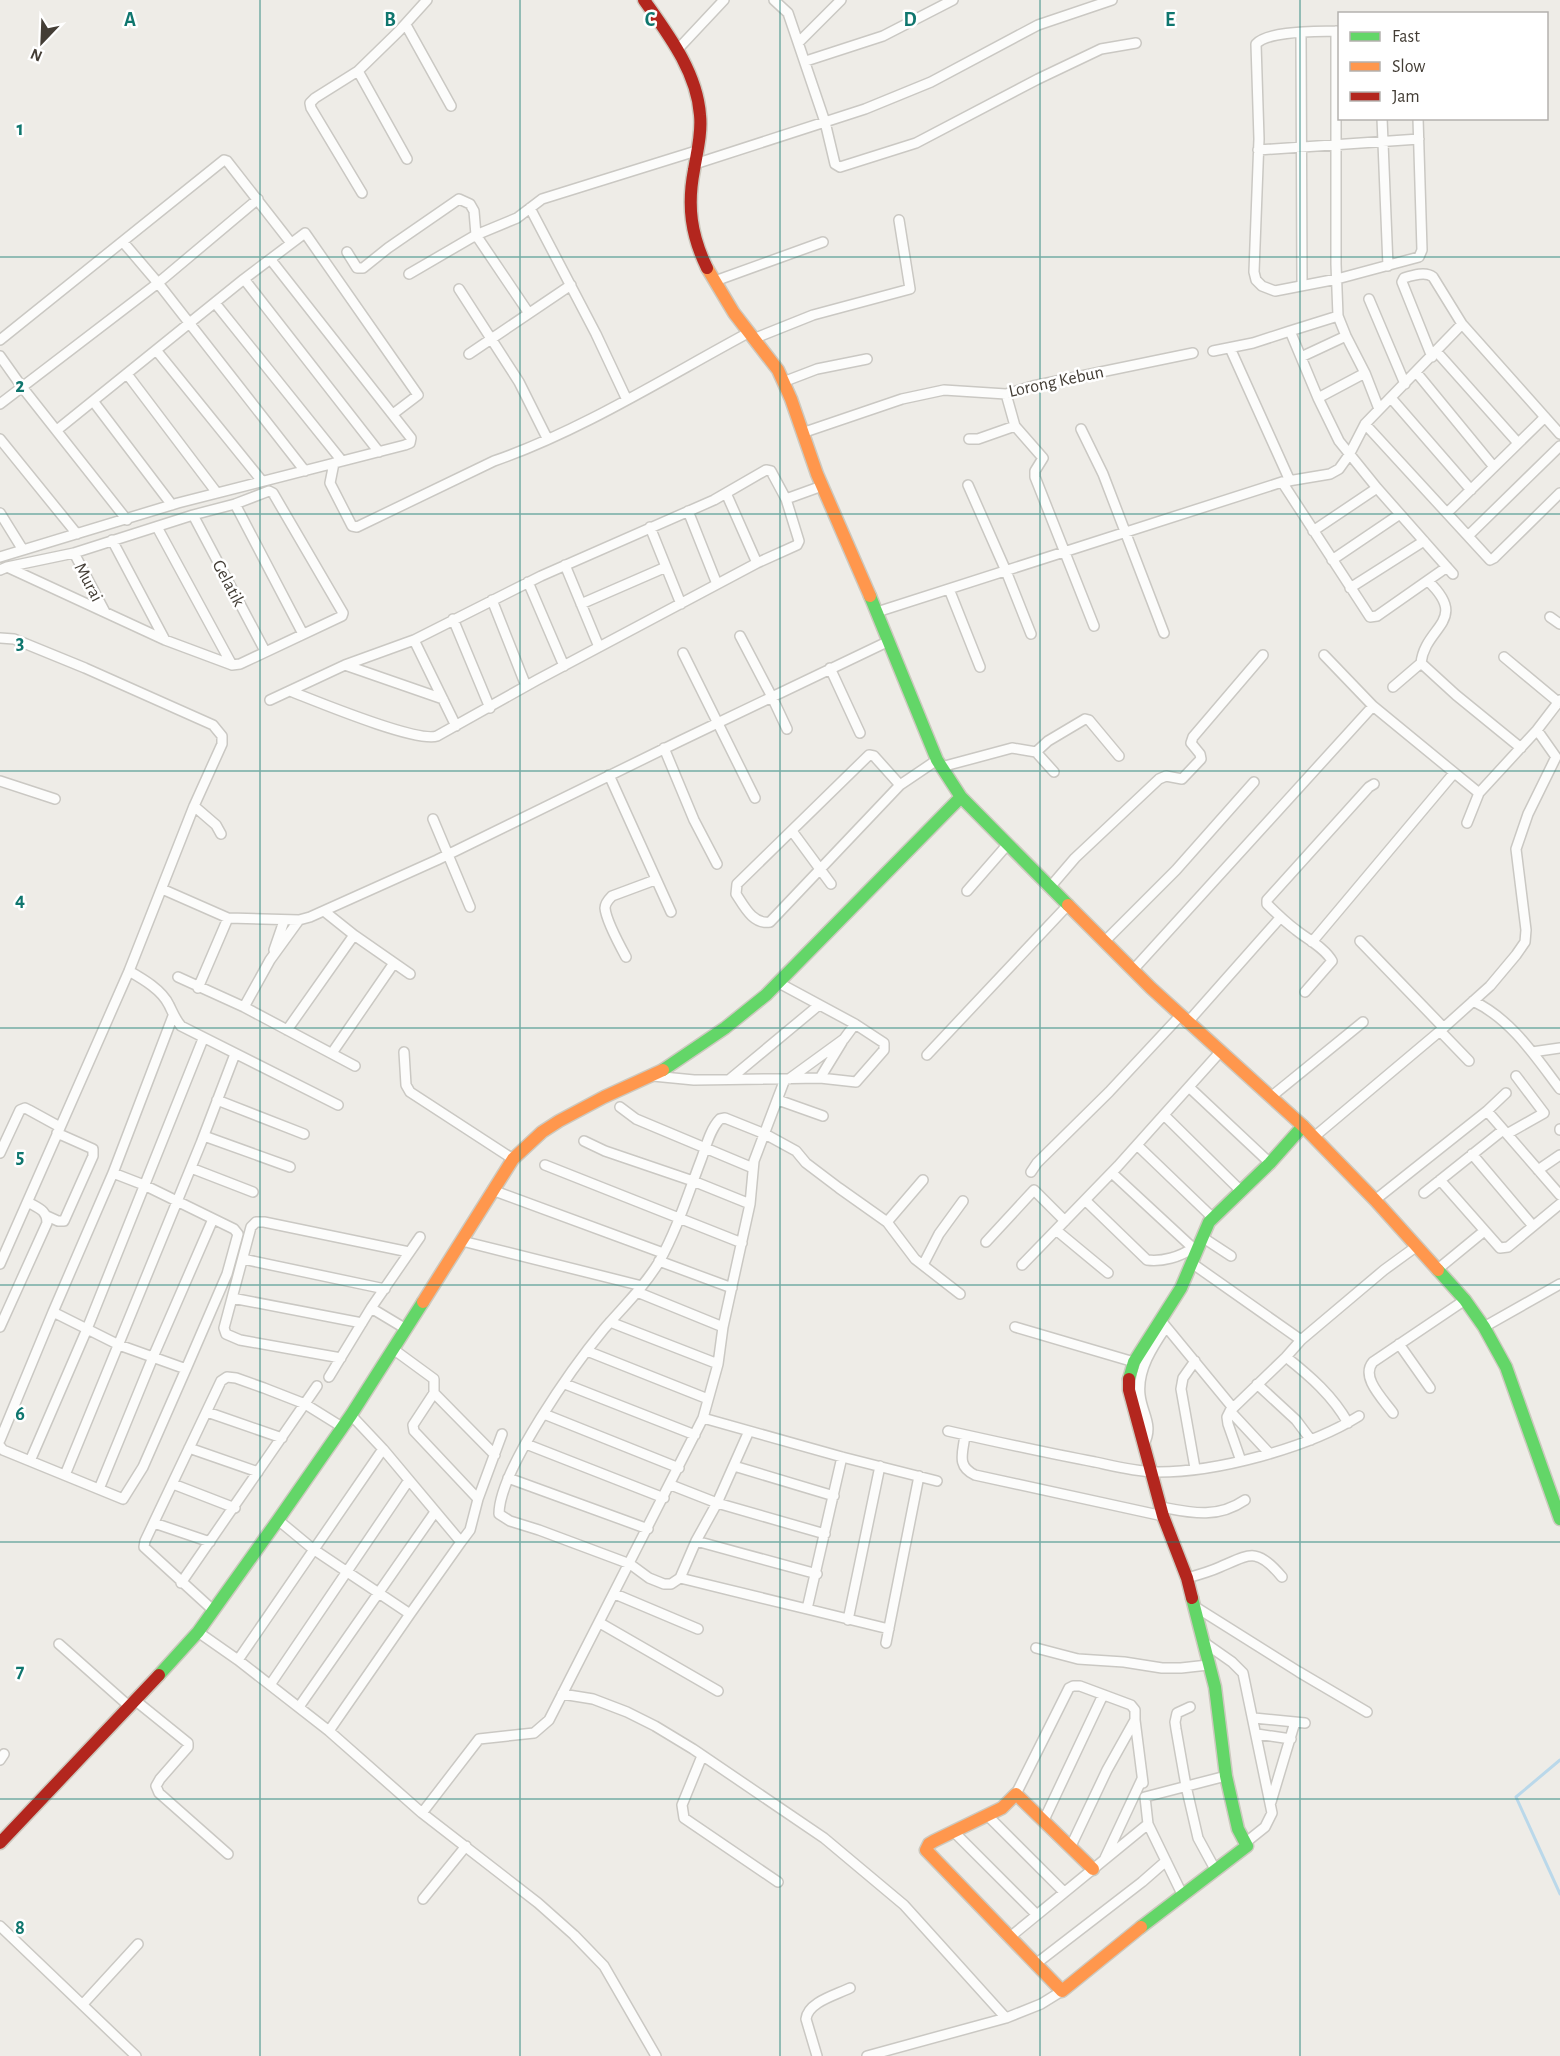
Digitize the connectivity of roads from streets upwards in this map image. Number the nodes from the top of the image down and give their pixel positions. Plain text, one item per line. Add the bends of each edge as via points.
1 (427, 0) edge
2 (644, 0) edge
3 (724, 0) edge
4 (774, 0) edge
5 (841, 0) edge
6 (1112, 0) edge
7 (948, 1) edge
8 (405, 25) junction
9 (1338, 31) edge
10 (1301, 34) junction
11 (799, 42) junction
12 (1136, 43) dead end
13 (678, 49) junction
14 (806, 61) junction
15 (358, 71) junction
16 (451, 106) dead end
17 (1382, 120) edge
18 (1418, 120) edge
19 (825, 122) junction
20 (1419, 139) junction
21 (1383, 141) junction
22 (1337, 144) junction
23 (1300, 146) junction
24 (1258, 150) junction
25 (696, 151) junction
26 (407, 159) dead end
27 (695, 164) junction
28 (362, 193) dead end
29 (258, 199) junction
30 (530, 208) junction
31 (899, 220) dead end
32 (476, 236) junction
33 (123, 242) junction
34 (823, 242) dead end
35 (291, 243) junction
36 (347, 252) dead end
37 (272, 260) junction
38 (1388, 266) junction
39 (409, 274) dead end
40 (244, 279) junction
41 (1337, 279) junction
42 (715, 281) junction
43 (159, 283) junction
44 (571, 285) junction
45 (1302, 285) junction
46 (459, 289) dead end
47 (1369, 299) dead end
48 (216, 303) junction
49 (528, 312) junction
50 (1338, 316) junction
51 (189, 324) junction
52 (1462, 324) junction
53 (1290, 331) junction
54 (751, 336) junction
55 (1346, 336) junction
56 (492, 339) junction
57 (0, 340) edge
58 (1230, 348) junction
59 (156, 350) junction
60 (1213, 351) dead end
61 (1193, 353) dead end
62 (469, 354) dead end
63 (1434, 354) junction
64 (0, 356) edge
65 (1301, 357) junction
66 (867, 359) dead end
67 (1416, 372) junction
68 (1365, 373) junction
69 (127, 374) junction
70 (783, 382) junction
71 (1405, 384) junction
72 (22, 387) junction
73 (1006, 394) junction
74 (1318, 398) junction
75 (1391, 398) junction
76 (627, 400) junction
77 (93, 401) junction
78 (0, 404) edge
79 (1379, 409) junction
80 (393, 414) junction
81 (1545, 417) junction
82 (1365, 424) junction
83 (1015, 426) junction
84 (1081, 429) dead end
85 (57, 430) junction
86 (802, 434) junction
87 (1560, 434) edge
88 (547, 438) junction
89 (0, 439) edge
90 (969, 439) dead end
91 (1518, 443) junction
92 (1560, 446) edge
93 (380, 452) junction
94 (1350, 455) junction
95 (338, 462) junction
96 (1494, 466) junction
97 (305, 471) junction
98 (262, 481) junction
99 (1286, 481) junction
100 (968, 485) dead end
101 (822, 486) junction
102 (1377, 488) junction
103 (1471, 490) junction
104 (217, 493) junction
105 (726, 493) junction
106 (1560, 493) edge
107 (786, 499) junction
108 (235, 504) junction
109 (172, 505) junction
110 (688, 511) junction
111 (0, 513) edge
112 (1447, 513) junction
113 (193, 514) junction
114 (1400, 514) junction
115 (127, 520) junction
116 (156, 527) junction
117 (650, 527) junction
118 (1313, 531) junction
119 (1125, 532) junction
120 (77, 534) junction
121 (1468, 536) junction
122 (112, 540) junction
123 (1424, 541) junction
124 (22, 550) junction
125 (1066, 551) junction
126 (74, 553) junction
127 (0, 557) edge
128 (1332, 560) junction
129 (757, 563) junction
130 (565, 565) junction
131 (666, 567) junction
132 (3, 568) edge
133 (1006, 571) junction
134 (1428, 581) junction
135 (528, 582) junction
136 (717, 584) junction
137 (1350, 588) junction
138 (949, 589) junction
139 (492, 600) junction
140 (581, 604) junction
141 (681, 604) junction
142 (105, 612) junction
143 (877, 612) junction
144 (1550, 617) dead end
145 (453, 619) junction
146 (1560, 624) edge
147 (1094, 626) dead end
148 (1164, 633) dead end
149 (303, 634) junction
150 (1031, 634) dead end
151 (740, 636) dead end
152 (0, 638) edge
153 (165, 639) junction
154 (414, 640) junction
155 (889, 641) junction
156 (599, 647) junction
157 (265, 651) junction
158 (683, 652) dead end
159 (1263, 655) dead end
160 (1324, 655) dead end
161 (1504, 657) dead end
162 (1421, 663) junction
163 (232, 665) junction
164 (345, 665) junction
165 (564, 666) junction
166 (980, 667) dead end
167 (830, 668) junction
168 (526, 686) junction
169 (1393, 687) dead end
170 (290, 691) junction
171 (772, 696) junction
172 (443, 699) junction
173 (270, 700) dead end
174 (1559, 701) edge
175 (1373, 706) junction
176 (490, 708) junction
177 (718, 722) junction
178 (456, 726) junction
179 (787, 729) dead end
180 (1538, 729) junction
181 (860, 733) dead end
182 (664, 748) junction
183 (1521, 748) junction
184 (1036, 752) junction
185 (1558, 755) edge
186 (1119, 756) dead end
187 (939, 763) junction
188 (1054, 772) dead end
189 (1454, 773) junction
190 (609, 775) junction
191 (0, 781) edge
192 (1254, 782) dead end
193 (1374, 784) dead end
194 (900, 785) junction
195 (1479, 793) junction
196 (961, 797) junction
197 (755, 798) dead end
198 (55, 799) dead end
199 (194, 806) junction
200 (433, 819) dead end
201 (1467, 823) dead end
202 (792, 831) junction
203 (221, 834) dead end
204 (1008, 844) junction
205 (442, 857) junction
206 (717, 864) dead end
207 (820, 872) junction
208 (655, 880) junction
209 (831, 885) dead end
210 (1051, 886) junction
211 (162, 889) junction
212 (967, 891) dead end
213 (1070, 904) junction
214 (470, 907) dead end
215 (324, 910) junction
216 (671, 912) dead end
217 (228, 918) junction
218 (1280, 918) junction
219 (299, 920) junction
220 (284, 921) junction
221 (354, 935) junction
222 (1105, 941) junction
223 (1360, 941) dead end
224 (1312, 942) junction
225 (626, 957) dead end
226 (270, 960) junction
227 (394, 963) junction
228 (1133, 970) junction
229 (129, 971) junction
230 (410, 974) dead end
231 (178, 977) dead end
232 (778, 982) junction
233 (198, 988) junction
234 (1305, 992) dead end
235 (1473, 1001) junction
236 (819, 1005) junction
237 (244, 1007) junction
238 (173, 1016) junction
239 (1184, 1019) junction
240 (1363, 1022) dead end
241 (855, 1024) junction
242 (1441, 1029) junction
243 (287, 1030) junction
244 (203, 1038) junction
245 (844, 1039) junction
246 (1560, 1048) edge
247 (1221, 1051) junction
248 (404, 1052) dead end
249 (1532, 1052) junction
250 (332, 1053) junction
251 (235, 1054) junction
252 (927, 1055) dead end
253 (1469, 1061) dead end
254 (355, 1066) dead end
255 (651, 1076) junction
256 (1516, 1076) dead end
257 (820, 1078) junction
258 (1557, 1078) edge
259 (730, 1079) junction
260 (787, 1079) junction
261 (1190, 1088) junction
262 (1560, 1089) edge
263 (1506, 1093) dead end
264 (1272, 1096) junction
265 (218, 1100) junction
266 (778, 1100) junction
267 (338, 1105) dead end
268 (620, 1107) dead end
269 (1487, 1111) junction
270 (823, 1116) dead end
271 (1165, 1116) junction
272 (1303, 1126) junction
273 (58, 1130) junction
274 (1505, 1132) junction
275 (304, 1134) dead end
276 (765, 1134) junction
277 (204, 1136) junction
278 (1314, 1137) junction
279 (584, 1140) dead end
280 (1137, 1146) junction
281 (706, 1147) junction
282 (0, 1153) edge
283 (1472, 1154) junction
284 (1560, 1155) edge
285 (513, 1159) junction
286 (1270, 1163) junction
287 (545, 1165) dead end
288 (290, 1167) dead end
289 (191, 1168) junction
290 (753, 1168) junction
291 (1538, 1170) junction
292 (1031, 1172) dead end
293 (113, 1173) junction
294 (1112, 1173) junction
295 (693, 1180) junction
296 (923, 1180) dead end
297 (1440, 1180) junction
298 (144, 1185) junction
299 (492, 1190) junction
300 (1241, 1191) junction
301 (253, 1192) dead end
302 (1424, 1193) dead end
303 (1560, 1195) edge
304 (1085, 1200) junction
305 (1375, 1200) junction
306 (178, 1201) junction
307 (963, 1201) dead end
308 (28, 1202) junction
309 (750, 1204) junction
310 (1560, 1204) edge
311 (47, 1216) junction
312 (679, 1218) junction
313 (1214, 1218) junction
314 (213, 1219) junction
315 (1065, 1221) junction
316 (887, 1222) junction
317 (1533, 1226) junction
318 (1056, 1230) junction
319 (1484, 1232) junction
320 (420, 1237) dead end
321 (1202, 1237) junction
322 (462, 1241) junction
323 (986, 1242) dead end
324 (742, 1243) junction
325 (1417, 1246) junction
326 (1195, 1249) junction
327 (410, 1252) junction
328 (1231, 1256) dead end
329 (661, 1257) junction
330 (243, 1259) junction
331 (0, 1264) edge
332 (1193, 1264) junction
333 (923, 1265) junction
334 (1022, 1265) dead end
335 (1438, 1269) junction
336 (1108, 1273) dead end
337 (1560, 1284) edge
338 (732, 1288) junction
339 (384, 1289) junction
340 (640, 1289) junction
341 (960, 1294) dead end
342 (232, 1298) junction
343 (1465, 1300) junction
344 (371, 1308) junction
345 (53, 1312) junction
346 (610, 1322) junction
347 (363, 1323) junction
348 (1164, 1324) junction
349 (723, 1326) junction
350 (0, 1327) edge
351 (1015, 1327) dead end
352 (1485, 1327) junction
353 (87, 1329) junction
354 (406, 1329) junction
355 (1301, 1340) junction
356 (1399, 1344) junction
357 (119, 1345) junction
358 (393, 1349) junction
359 (587, 1351) junction
360 (153, 1357) junction
361 (1286, 1357) junction
362 (341, 1358) junction
363 (1194, 1361) junction
364 (1134, 1362) junction
365 (718, 1364) junction
366 (186, 1369) junction
367 (329, 1377) dead end
368 (565, 1384) junction
369 (1257, 1384) junction
370 (317, 1386) dead end
371 (1430, 1388) dead end
372 (434, 1393) junction
373 (708, 1399) junction
374 (305, 1404) junction
375 (1231, 1409) junction
376 (207, 1412) junction
377 (1393, 1413) dead end
378 (544, 1414) junction
379 (351, 1415) junction
380 (1359, 1416) dead end
381 (703, 1418) junction
382 (1348, 1423) junction
383 (342, 1427) junction
384 (749, 1431) junction
385 (948, 1431) dead end
386 (502, 1434) dead end
387 (695, 1435) junction
388 (965, 1435) junction
389 (282, 1438) junction
390 (0, 1440) edge
391 (1311, 1440) junction
392 (526, 1444) junction
393 (1144, 1444) junction
394 (0, 1446) edge
395 (189, 1448) junction
396 (383, 1449) junction
397 (1269, 1453) junction
398 (495, 1455) junction
399 (842, 1457) junction
400 (30, 1461) junction
401 (1241, 1461) junction
402 (734, 1466) junction
403 (880, 1466) junction
404 (679, 1468) junction
405 (1196, 1468) junction
406 (1150, 1471) junction
407 (258, 1472) junction
408 (65, 1475) junction
409 (919, 1476) junction
410 (508, 1478) junction
411 (409, 1480) junction
412 (938, 1480) dead end
413 (173, 1484) junction
414 (671, 1485) junction
415 (99, 1489) junction
416 (834, 1496) junction
417 (664, 1498) junction
418 (478, 1499) junction
419 (1245, 1500) dead end
420 (717, 1503) junction
421 (235, 1508) junction
422 (1162, 1511) junction
423 (435, 1512) junction
424 (1560, 1519) edge
425 (278, 1520) junction
426 (154, 1522) junction
427 (648, 1529) junction
428 (825, 1534) junction
429 (696, 1541) junction
430 (210, 1542) junction
431 (460, 1542) junction
432 (313, 1549) junction
433 (630, 1564) junction
434 (347, 1572) junction
435 (817, 1574) junction
436 (1282, 1577) dead end
437 (680, 1578) junction
438 (1187, 1578) junction
439 (182, 1582) junction
440 (378, 1592) junction
441 (615, 1594) junction
442 (1194, 1606) junction
443 (807, 1609) junction
444 (214, 1611) junction
445 (410, 1614) junction
446 (848, 1620) junction
447 (600, 1623) junction
448 (698, 1629) dead end
449 (889, 1629) junction
450 (198, 1632) junction
451 (1202, 1641) junction
452 (886, 1642) dead end
453 (59, 1644) dead end
454 (1036, 1648) dead end
455 (238, 1660) junction
456 (1208, 1665) junction
457 (272, 1682) dead end
458 (718, 1691) dead end
459 (562, 1694) junction
460 (1103, 1695) junction
461 (133, 1704) junction
462 (301, 1704) dead end
463 (1190, 1707) dead end
464 (1367, 1712) dead end
465 (1254, 1718) junction
466 (1135, 1720) junction
467 (331, 1728) dead end
468 (1257, 1734) junction
469 (1291, 1739) junction
470 (702, 1756) junction
471 (1226, 1776) junction
472 (1142, 1779) junction
473 (1186, 1786) junction
474 (1016, 1794) junction
475 (1145, 1797) junction
476 (1270, 1804) junction
477 (422, 1813) junction
478 (988, 1816) junction
479 (1044, 1820) junction
480 (1148, 1824) junction
481 (954, 1832) junction
482 (0, 1843) edge
483 (1245, 1843) junction
484 (466, 1846) junction
485 (1071, 1846) junction
486 (228, 1854) dead end
487 (1103, 1860) junction
488 (1166, 1861) junction
489 (1093, 1869) junction
490 (1216, 1871) junction
491 (778, 1882) dead end
492 (1064, 1892) junction
493 (1182, 1894) junction
494 (423, 1899) dead end
495 (1037, 1914) junction
496 (0, 1926) edge
497 (1010, 1937) junction
498 (138, 1944) dead end
499 (1037, 1963) junction
500 (850, 1988) dead end
501 (1062, 1991) junction
502 (83, 2004) junction
503 (1006, 2018) junction
504 (136, 2056) edge
505 (656, 2056) edge
506 (817, 2056) edge
507 (867, 2056) edge

1 - 8 street
2 - 13 street
3 - 13 street
4 - 11 street via 788,13
5 - 11 street
6 - 19 street via 1038,25 931,82
7 - 14 street via 883,36
8 - 15 street
8 - 16 street
9 - 10 street
9 - 22 street
10 - 23 street
10 - 24 street via 1275,35 1256,44
11 - 14 street
12 - 19 street via 1101,49 930,137 851,164 835,164
13 - 25 street via 701,116
14 - 19 street
15 - 26 street
15 - 28 street via 315,98 310,108
17 - 21 street
18 - 20 street
19 - 27 street
20 - 21 street
20 - 38 street via 1422,254
21 - 22 street
21 - 38 street
22 - 23 street
22 - 41 street
23 - 24 street
23 - 45 street
24 - 45 street via 1256,280 1275,291
25 - 27 street
25 - 30 street via 570,189
27 - 42 street via 688,205 694,237
29 - 33 street via 224,160
29 - 35 street
29 - 43 street
30 - 32 street
30 - 44 street
31 - 54 street via 910,289
32 - 36 street via 474,211 459,199 363,268 357,268
32 - 39 street
32 - 49 street
33 - 43 street
33 - 57 street
34 - 42 street
35 - 37 street
35 - 80 street via 307,235 418,395
37 - 40 street
37 - 80 street
38 - 41 street
40 - 48 street
40 - 93 street
41 - 45 street
41 - 50 street
42 - 54 street
43 - 51 street
43 - 72 street
44 - 49 street
44 - 76 street
46 - 56 street
47 - 71 street
48 - 51 street
48 - 95 street
49 - 56 street
50 - 53 street
50 - 55 street
51 - 59 street
51 - 97 street
52 - 63 street
52 - 63 street via 1430,275 1404,278 1402,282
52 - 81 street
53 - 58 street
53 - 65 street
54 - 70 street
54 - 76 street
55 - 65 street
55 - 68 street
56 - 62 street
56 - 88 street
58 - 60 street
58 - 99 street
59 - 69 street
59 - 98 street
61 - 73 street, Lorong Kebun
63 - 67 street
63 - 91 street
64 - 72 street
65 - 74 street
66 - 70 street via 817,369
67 - 71 street
67 - 96 street
68 - 74 street
68 - 79 street
69 - 77 street
69 - 104 street
70 - 86 street
71 - 75 street
72 - 78 street
72 - 85 street
73 - 83 street
73 - 86 street, Lorong Kebun via 944,390 902,399
74 - 94 street
75 - 79 street
75 - 103 street
76 - 88 street
77 - 85 street
77 - 109 street
79 - 82 street
80 - 93 street via 411,441
81 - 87 street
81 - 91 street
82 - 94 street
82 - 112 street
83 - 90 street
83 - 125 street via 1042,458 1035,477
84 - 119 street
85 - 115 street
86 - 101 street
88 - 95 street via 355,527 330,483
89 - 120 street
91 - 96 street
92 - 121 street
93 - 95 street
94 - 99 street via 1330,474
94 - 102 street
95 - 97 street
96 - 103 street
97 - 98 street
98 - 104 street
99 - 118 street
99 - 119 street
100 - 133 street
101 - 107 street
101 - 143 street
102 - 114 street
102 - 118 street
103 - 112 street
104 - 109 street
105 - 107 street via 769,470
105 - 110 street
105 - 129 street
106 - 121 street via 1492,560
107 - 129 street via 799,543
108 - 113 street
108 - 149 street
108 - 149 street via 267,491 273,493 342,611 342,616
109 - 115 street
110 - 117 street
110 - 136 street
111 - 124 street
112 - 121 street
113 - 116 street
113 - 157 street, Gelatik
114 - 123 street
114 - 128 street
115 - 120 street
116 - 122 street
116 - 163 street
117 - 130 street
117 - 131 street
118 - 128 street
119 - 125 street
119 - 148 street
120 - 124 street
122 - 126 street
122 - 153 street
123 - 134 street via 1450,570
123 - 137 street
124 - 127 street
125 - 133 street
125 - 147 street
126 - 132 street
126 - 142 street, Murai
128 - 137 street
129 - 136 street
130 - 135 street
130 - 140 street
131 - 140 street
131 - 141 street
132 - 142 street
133 - 138 street
133 - 150 street
134 - 137 street via 1374,617 1367,615
134 - 162 street via 1446,607
135 - 139 street
135 - 165 street
136 - 141 street
138 - 143 street
138 - 166 street
139 - 145 street
139 - 168 street
140 - 156 street
141 - 156 street
142 - 153 street
143 - 155 street
144 - 146 street
145 - 154 street
145 - 176 street
149 - 157 street
151 - 171 street
152 - 199 street via 14,639 213,724 222,736 222,744
153 - 163 street
154 - 164 street
154 - 172 street
155 - 167 street
155 - 187 street
156 - 165 street
157 - 163 street
158 - 177 street
159 - 210 street via 1193,737 1191,743 1201,756 1200,761 1182,779 1159,779
160 - 175 street
161 - 174 street
162 - 169 street
162 - 183 street
164 - 170 street
164 - 172 street
165 - 168 street
167 - 171 street
167 - 181 street
168 - 176 street
170 - 173 street
170 - 178 street via 430,739
171 - 177 street
171 - 179 street
172 - 178 street
174 - 180 street
175 - 189 street
175 - 228 street
176 - 178 street
177 - 182 street
177 - 197 street
180 - 183 street
180 - 185 street
182 - 190 street
182 - 206 street
183 - 195 street
184 - 186 street via 1085,719
184 - 187 street via 1012,748
184 - 188 street
185 - 235 street via 1528,814 1516,849 1525,942
187 - 194 street
187 - 196 street
189 - 195 street
189 - 224 street
190 - 205 street
190 - 208 street
191 - 198 street
192 - 222 street via 1176,870
193 - 218 street via 1268,900 1267,904
194 - 202 street via 870,755
194 - 207 street
195 - 201 street
196 - 204 street
196 - 232 street
199 - 203 street
199 - 211 street
200 - 205 street
202 - 207 street
202 - 207 street via 737,884 736,894 756,920 767,923
204 - 210 street
204 - 212 street
205 - 214 street
205 - 215 street
207 - 209 street
208 - 216 street
208 - 225 street via 607,901 614,933
210 - 213 street
211 - 217 street
211 - 229 street
213 - 222 street
213 - 252 street
215 - 219 street
215 - 221 street
217 - 220 street
217 - 233 street
218 - 224 street
218 - 239 street
219 - 220 street
219 - 226 street
220 - 226 street
221 - 227 street
221 - 243 street
222 - 228 street
223 - 242 street
224 - 234 street via 1332,962
226 - 237 street
227 - 230 street
227 - 250 street
228 - 239 street
229 - 238 street via 154,987 169,1004
229 - 273 street
231 - 233 street
232 - 236 street
232 - 255 street via 725,1028
233 - 237 street
235 - 242 street
235 - 249 street via 1511,1028
236 - 241 street
236 - 259 street
237 - 243 street
238 - 244 street via 181,1026
238 - 293 street
239 - 247 street
239 - 292 street
240 - 264 street
241 - 245 street
241 - 257 street via 884,1043 884,1050 856,1082
242 - 253 street
242 - 278 street
243 - 250 street
244 - 251 street
244 - 298 street
245 - 257 street
245 - 260 street
246 - 249 street
247 - 261 street
247 - 264 street
248 - 285 street via 410,1092
249 - 258 street
250 - 254 street
251 - 265 street
251 - 267 street
255 - 259 street
255 - 285 street via 559,1121
256 - 274 street via 1544,1113
257 - 260 street
258 - 262 street
259 - 260 street
260 - 266 street
261 - 271 street
261 - 286 street
263 - 269 street
264 - 272 street
265 - 275 street
265 - 277 street
266 - 270 street
266 - 276 street
268 - 281 street via 636,1119
269 - 274 street
269 - 305 street
271 - 280 street
271 - 300 street
272 - 278 street
272 - 286 street
273 - 282 street via 25,1108 20,1110
273 - 308 street
273 - 311 street via 93,1149 93,1156 64,1221
274 - 283 street
274 - 291 street
276 - 281 street via 720,1119
276 - 290 street
276 - 316 street via 790,1147
277 - 288 street
277 - 289 street
278 - 305 street
279 - 295 street via 605,1151
280 - 294 street
280 - 313 street
281 - 290 street
281 - 295 street
283 - 297 street
283 - 317 street
284 - 291 street
285 - 299 street
286 - 300 street
287 - 312 street
289 - 301 street
289 - 306 street
290 - 309 street
291 - 303 street
293 - 298 street
293 - 345 street
294 - 304 street
294 - 326 street
295 - 309 street
295 - 312 street
296 - 316 street
297 - 302 street
297 - 319 street
298 - 306 street
298 - 353 street
299 - 322 street
299 - 329 street
300 - 313 street
304 - 315 street
304 - 326 street via 1147,1260 1156,1262
305 - 325 street
306 - 314 street
306 - 357 street
307 - 333 street
308 - 311 street
308 - 331 street
309 - 324 street
310 - 317 street
311 - 350 street
312 - 324 street
312 - 329 street
313 - 321 street
314 - 360 street
314 - 366 street via 234,1229 237,1241
315 - 318 street
315 - 323 street via 1034,1190
316 - 333 street
317 - 319 street via 1503,1249
318 - 334 street
318 - 336 street
319 - 335 street
320 - 327 street
321 - 326 street
321 - 328 street
322 - 340 street
322 - 354 street
324 - 338 street
325 - 335 street
325 - 355 street
326 - 332 street
327 - 330 street via 256,1222 251,1227
327 - 339 street
329 - 338 street
329 - 340 street
330 - 339 street
330 - 342 street
332 - 348 street
332 - 355 street
333 - 341 street
335 - 343 street
337 - 352 street
338 - 349 street
339 - 344 street
340 - 346 street
340 - 349 street
342 - 347 street
342 - 362 street via 224,1328 231,1337
343 - 352 street
343 - 356 street
344 - 347 street
344 - 354 street
345 - 353 street
345 - 390 street
346 - 359 street
346 - 365 street
347 - 362 street
348 - 363 street
348 - 364 street
348 - 393 street via 1141,1381 1140,1395 1149,1434
349 - 365 street
351 - 364 street
352 - 424 street via 1506,1367
353 - 357 street
353 - 400 street
354 - 358 street
355 - 361 street
356 - 371 street
356 - 377 street via 1372,1362 1367,1373
357 - 360 street
357 - 408 street
358 - 372 street via 434,1379
358 - 379 street
359 - 368 street
359 - 373 street
360 - 366 street
360 - 415 street
361 - 369 street
361 - 382 street via 1325,1391
362 - 367 street
363 - 375 street
363 - 405 street via 1181,1389
364 - 393 street via 1129,1390
365 - 373 street
366 - 415 street via 143,1467 123,1498
368 - 378 street
368 - 387 street
369 - 375 street
369 - 391 street via 1296,1420
370 - 374 street
372 - 398 street
372 - 418 street via 413,1425 414,1431
373 - 381 street
374 - 376 street via 226,1377
374 - 383 street
374 - 389 street
375 - 397 street
375 - 401 street via 1228,1424
376 - 389 street
376 - 395 street
378 - 392 street
378 - 404 street
379 - 383 street
379 - 396 street
380 - 382 street
381 - 384 street
381 - 387 street
382 - 391 street
383 - 425 street
384 - 399 street
384 - 402 street
385 - 388 street
386 - 398 street
387 - 404 street
388 - 406 street
388 - 422 street via 962,1463 975,1475
389 - 407 street
391 - 397 street
392 - 410 street
392 - 417 street
393 - 406 street
394 - 400 street
395 - 407 street
395 - 413 street
396 - 411 street
396 - 432 street
397 - 401 street
398 - 418 street
399 - 403 street
399 - 416 street
400 - 408 street
401 - 405 street
402 - 416 street
402 - 420 street
403 - 409 street
403 - 446 street
404 - 414 street
405 - 406 street
406 - 422 street
407 - 421 street
408 - 415 street
409 - 412 street
409 - 449 street
410 - 427 street
410 - 433 street via 499,1507 502,1518
411 - 423 street
411 - 434 street
413 - 421 street
413 - 426 street
414 - 417 street
414 - 420 street
416 - 428 street
417 - 427 street
418 - 431 street via 470,1530
419 - 422 street via 1231,1509 1210,1514
420 - 428 street
420 - 429 street
421 - 430 street
422 - 438 street
423 - 431 street
423 - 440 street
425 - 432 street
425 - 444 street
426 - 430 street
426 - 439 street via 144,1547
427 - 433 street
428 - 435 street
429 - 435 street
429 - 437 street
430 - 439 street
431 - 445 street
432 - 434 street
432 - 455 street
433 - 437 street via 664,1584
433 - 441 street
434 - 440 street
434 - 457 street
435 - 443 street
436 - 438 street via 1262,1558 1250,1555
437 - 443 street
438 - 442 street
439 - 444 street
440 - 445 street
440 - 462 street
441 - 447 street
441 - 448 street
442 - 451 street
442 - 464 street
443 - 446 street
444 - 450 street
445 - 467 street
446 - 449 street
447 - 458 street
447 - 459 street
449 - 452 street
450 - 455 street
450 - 461 street
451 - 456 street
451 - 465 street via 1244,1673
453 - 461 street
454 - 456 street via 1077,1659 1162,1668
455 - 477 street via 329,1731
456 - 471 street via 1215,1687
459 - 470 street via 593,1699 627,1712
459 - 477 street via 549,1720 534,1733 479,1739
460 - 466 street via 1131,1705
460 - 474 street via 1080,1686 1069,1688
460 - 479 street
461 - 482 street
461 - 486 street via 188,1743 160,1779 156,1786 159,1793
463 - 473 street via 1179,1711 1175,1722
465 - 468 street
465 - 469 street via 1300,1722
466 - 472 street
466 - 485 street
468 - 469 street
468 - 476 street
469 - 476 street
470 - 491 street via 682,1805 684,1818
470 - 503 street via 824,1838 904,1905
471 - 473 street
471 - 483 street
472 - 475 street
472 - 487 street
473 - 475 street
473 - 490 street via 1198,1838
474 - 478 street
474 - 479 street
475 - 480 street
476 - 483 street via 1270,1820
477 - 484 street
478 - 481 street
478 - 492 street
479 - 485 street
480 - 487 street
480 - 488 street
481 - 495 street
481 - 497 street via 929,1844 926,1850
483 - 490 street via 1247,1846
484 - 494 street
484 - 505 street via 597,1958
485 - 489 street
487 - 489 street
488 - 493 street
488 - 499 street
489 - 492 street
490 - 493 street
492 - 495 street
493 - 501 street
495 - 497 street
496 - 502 street
497 - 499 street
498 - 502 street
499 - 501 street
500 - 506 street via 807,2012
501 - 503 street
502 - 504 street
503 - 507 street

